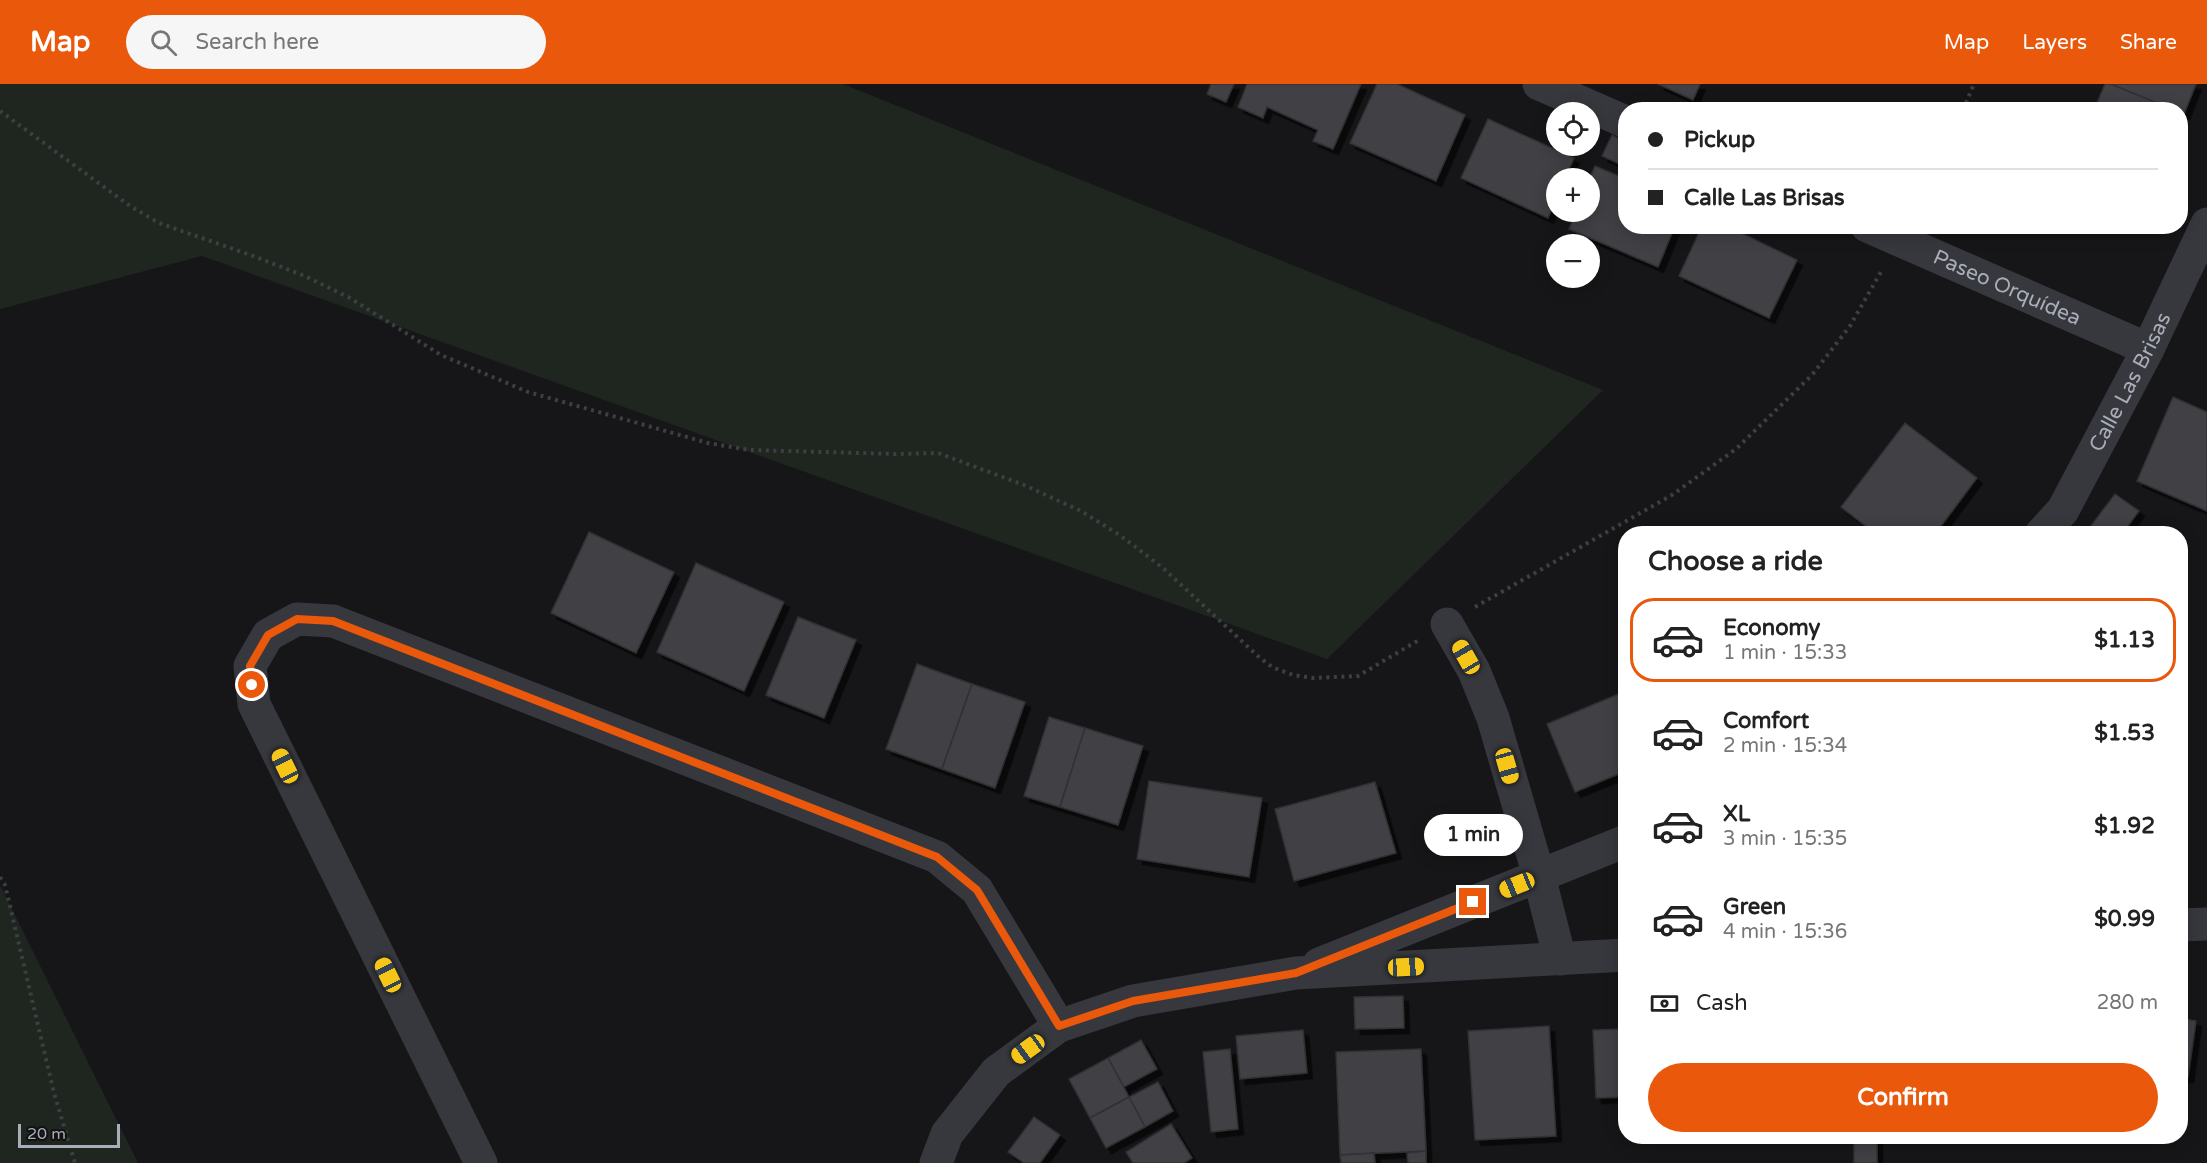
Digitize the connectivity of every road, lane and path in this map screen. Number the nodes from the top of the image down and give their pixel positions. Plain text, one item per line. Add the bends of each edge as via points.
1 (1539, 84) edge
2 (1974, 84) edge
3 (1966, 102) edge
4 (0, 111) edge
5 (1618, 119) edge
6 (2207, 224) edge
7 (1885, 234) edge
8 (1898, 240) junction
9 (2148, 349) junction
10 (2048, 526) edge
11 (1447, 624) junction
12 (1618, 844) edge
13 (1539, 876) junction
14 (0, 877) edge
15 (2207, 924) edge
16 (2188, 925) edge
17 (1618, 955) edge
18 (1560, 959) junction
19 (1296, 973) junction
20 (1059, 1026) junction
21 (75, 1163) edge
22 (481, 1163) edge
23 (936, 1163) edge

1 - 5 street
2 - 3 path
4 - 11 path via 159,223 307,277 350,298 441,355 528,392 708,443 750,450 938,453 1024,484 1081,511 1121,536 1163,568 1260,658 1293,675 1358,676
6 - 9 street, Calle Las Brisas
7 - 8 street, Paseo Orquídea
8 - 9 street, Paseo Orquídea
8 - 11 path via 1843,334 1805,382 1736,449 1672,495
9 - 10 street, Calle Las Brisas via 2063,510
11 - 13 street via 1474,670 1493,718
12 - 13 street
13 - 18 street
13 - 19 street
14 - 21 path
15 - 16 street
17 - 18 street
18 - 19 street
19 - 20 street via 1133,1001
20 - 22 street via 977,890 937,857 333,621 297,619 268,635 250,666 254,704
20 - 23 street via 996,1072 947,1134

